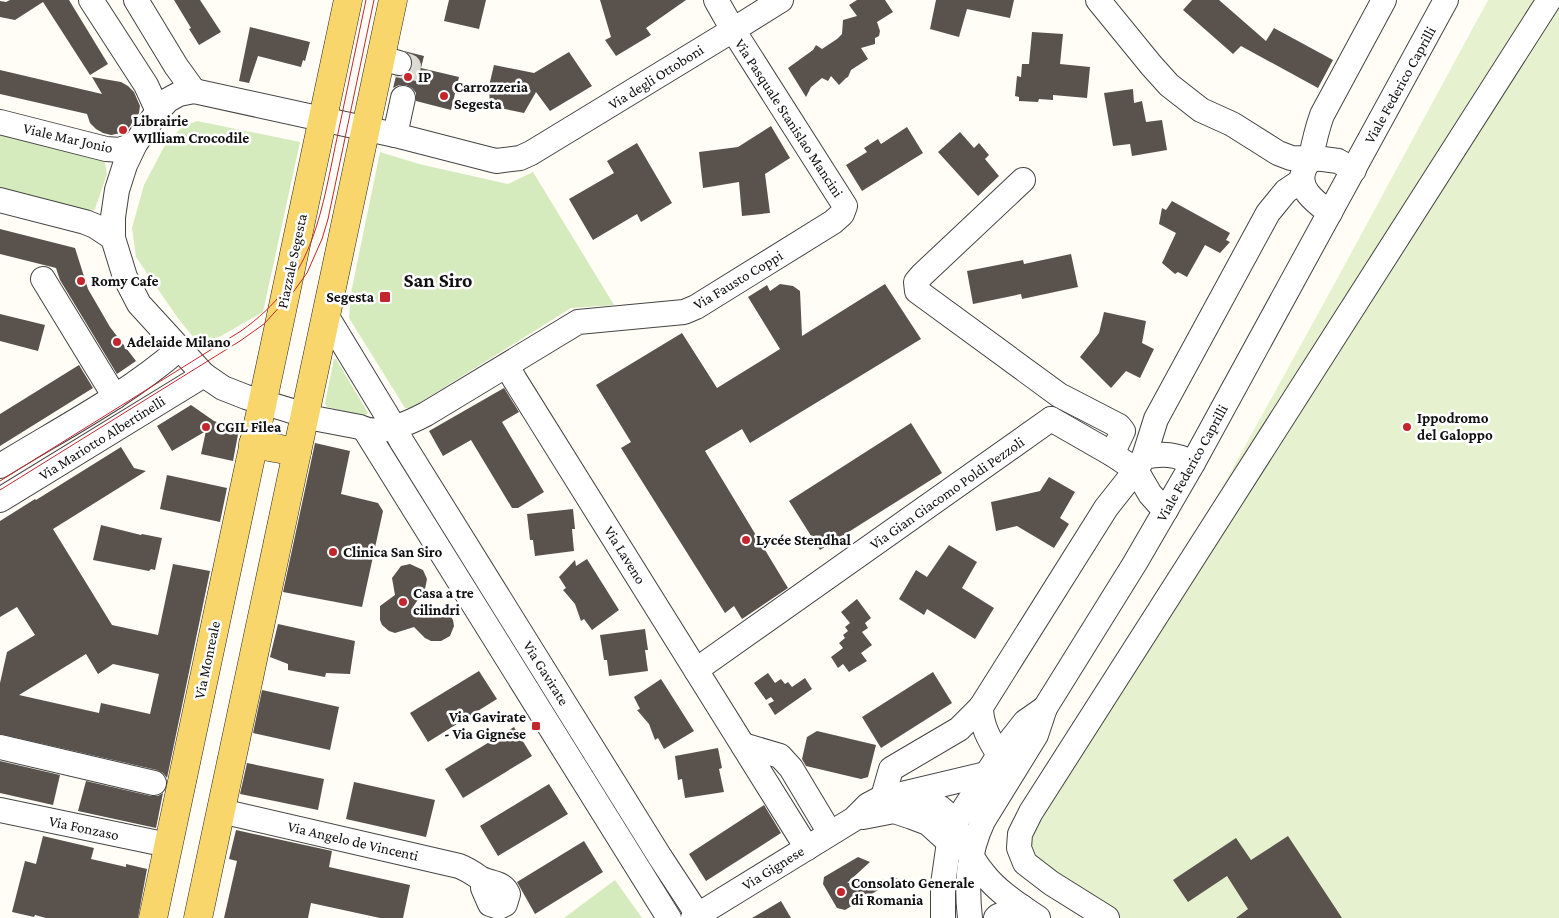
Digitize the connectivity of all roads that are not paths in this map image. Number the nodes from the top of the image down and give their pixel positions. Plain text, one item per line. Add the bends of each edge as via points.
1 (91, 0) edge
2 (136, 0) edge
3 (348, 0) edge
4 (393, 0) edge
5 (716, 0) edge
6 (781, 0) edge
7 (1098, 0) edge
8 (1384, 0) edge
9 (1446, 0) edge
10 (1549, 0) edge
11 (733, 30) junction
12 (194, 92) junction
13 (403, 98) tunnel mouth
14 (158, 111) junction
15 (322, 120) junction
16 (0, 122) edge
17 (366, 128) junction
18 (395, 135) junction
19 (134, 144) junction
20 (1311, 159) junction
21 (1354, 170) junction
22 (1024, 180) dead end
23 (1301, 181) junction
24 (0, 200) edge
25 (845, 206) joint
26 (1330, 213) junction
27 (113, 238) junction
28 (42, 279) dead end
29 (326, 315) junction
30 (179, 349) junction
31 (508, 366) junction
32 (204, 375) junction
33 (1059, 395) junction
34 (115, 397) junction
35 (262, 402) junction
36 (305, 414) junction
37 (1050, 419) junction
38 (394, 426) junction
39 (365, 430) junction
40 (253, 444) junction
41 (297, 452) junction
42 (1112, 454) junction
43 (1193, 463) junction
44 (1140, 464) junction
45 (0, 466) edge
46 (0, 500) edge
47 (1166, 510) junction
48 (696, 670) junction
49 (981, 706) junction
50 (1045, 708) junction
51 (743, 745) junction
52 (0, 747) edge
53 (992, 764) junction
54 (154, 783) dead end
55 (890, 796) junction
56 (0, 810) edge
57 (221, 811) junction
58 (854, 819) junction
59 (952, 833) junction
60 (830, 834) junction
61 (168, 845) junction
62 (807, 848) junction
63 (970, 854) junction
64 (664, 861) junction
65 (641, 872) junction
66 (510, 911) edge
67 (1030, 913) edge
68 (697, 917) edge
69 (153, 918) edge
70 (198, 918) edge
71 (669, 918) edge
72 (943, 918) edge
73 (970, 918) edge
74 (996, 918) edge
75 (1106, 918) edge

1 - 14 street via 146,85
2 - 12 street
3 - 15 main road, Piazzale Segesta
4 - 17 main road via 390,60
5 - 11 street, Via Pasquale Stanislao Mancini
6 - 11 street, Via degli Ottoboni
7 - 20 street via 1151,65 1190,103 1278,153 1291,158
8 - 20 street via 1322,115
9 - 21 street, Viale Federico Caprilli
10 - 75 street via 1020,834 1019,848 1025,863
11 - 18 street, Via degli Ottoboni via 520,158 496,161
11 - 25 street, Via Pasquale Stanislao Mancini
12 - 14 street via 179,94
12 - 15 street
13 - 18 street
14 - 19 street
15 - 17 street
15 - 35 main road, Piazzale Segesta
16 - 19 street, Viale Mar Jonio via 106,149 120,150
17 - 18 street
17 - 29 main road
19 - 27 street via 117,190
20 - 21 street via 1338,161
20 - 23 street
21 - 26 street, Viale Federico Caprilli
22 - 33 street via 922,274 916,282 917,291
23 - 26 street via 1315,201
23 - 44 street via 1286,191 1268,213 1156,420
24 - 27 street via 86,222
25 - 31 street, Via Fausto Coppi via 834,222 696,307 684,312 578,322
26 - 43 street, Viale Federico Caprilli
27 - 30 street via 125,277 139,304
28 - 34 street
29 - 36 main road
29 - 38 street
30 - 32 street
30 - 34 street, Via Mariotto Albertinelli
31 - 38 street via 426,414
31 - 48 street, Via Laveno
32 - 35 street via 223,388
32 - 46 street, Via Mariotto Albertinelli
33 - 37 street
33 - 42 street via 1119,426 1123,431
34 - 45 street, Via Mariotto Albertinelli
35 - 36 street
35 - 40 main road, Via Monreale
36 - 39 street
36 - 41 main road
37 - 42 street
37 - 48 street, Via Gian Giacomo Poldi Pezzoli
38 - 39 street
38 - 64 street, Via Gavirate
39 - 65 street, Via Gavirate
40 - 41 main road
40 - 61 main road, Via Monreale
41 - 57 main road
42 - 44 street
43 - 44 street via 1173,454 1159,454
43 - 47 street, Viale Federico Caprilli
44 - 47 street via 1154,499
44 - 49 street via 1106,508
47 - 50 street, Viale Federico Caprilli
48 - 51 street, Via Laveno
49 - 53 street
49 - 55 street via 959,729 891,769
50 - 53 street, Viale Federico Caprilli via 1025,722
50 - 63 street, Viale Federico Caprilli via 1036,735 983,821
51 - 60 street via 780,756 791,768
51 - 62 street, Via Laveno
52 - 54 street
53 - 55 street, Via Gignese
53 - 59 street, Viale Federico Caprilli
55 - 58 street, Via Gignese via 868,805
55 - 59 street via 914,796 942,808
56 - 61 street, Via Fonzaso
57 - 66 street, Via Angelo de Vincenti via 459,866 482,880 490,904
57 - 70 main road
58 - 59 street, Via Gignese via 894,811
58 - 60 street, Via Gignese
59 - 63 street, Viale Federico Caprilli
59 - 72 street, Viale Federico Caprilli via 943,884
60 - 62 street, Via Gignese
61 - 69 main road, Via Monreale
62 - 68 street, Via Gignese
63 - 67 street via 989,880
63 - 73 street, Viale Federico Caprilli via 967,896
64 - 65 street via 649,873
64 - 68 street, Via Gavirate
65 - 71 street, Via Gavirate
67 - 74 street

